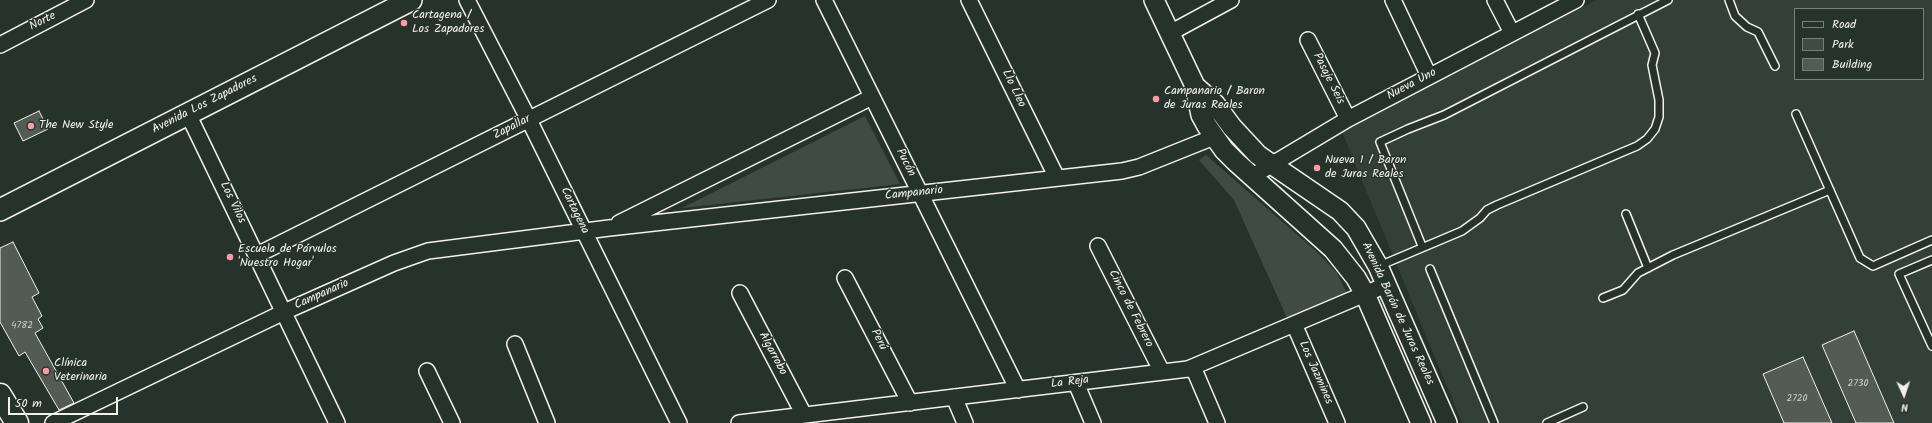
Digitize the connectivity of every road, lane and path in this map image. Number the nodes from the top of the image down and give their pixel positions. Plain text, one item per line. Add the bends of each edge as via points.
1 (86, 0) edge
2 (411, 0) edge
3 (466, 0) edge
4 (768, 0) edge
5 (824, 0) edge
6 (969, 0) edge
7 (1154, 0) edge
8 (1231, 0) edge
9 (1393, 0) edge
10 (1495, 0) edge
11 (1576, 0) edge
12 (1668, 0) edge
13 (1729, 0) edge
14 (1638, 14) junction
15 (1512, 33) junction
16 (1170, 34) junction
17 (1308, 40) dead end
18 (0, 45) edge
19 (1775, 66) dead end
20 (1428, 76) junction
21 (1195, 86) junction
22 (872, 98) junction
23 (188, 114) junction
24 (1796, 114) dead end
25 (1348, 119) junction
26 (529, 120) junction
27 (1214, 137) junction
28 (1271, 165) junction
29 (1251, 177) junction
30 (1057, 178) junction
31 (1830, 190) junction
32 (920, 193) junction
33 (0, 210) edge
34 (1626, 214) dead end
35 (609, 228) junction
36 (584, 232) junction
37 (1932, 240) edge
38 (1098, 246) dead end
39 (1422, 246) junction
40 (257, 256) junction
41 (1932, 260) edge
42 (1378, 266) junction
43 (1648, 268) junction
44 (1430, 269) dead end
45 (846, 278) dead end
46 (1386, 285) junction
47 (740, 293) dead end
48 (1365, 294) junction
49 (1603, 298) dead end
50 (284, 312) junction
51 (1294, 324) junction
52 (515, 344) dead end
53 (1932, 346) edge
54 (1193, 368) junction
55 (427, 371) dead end
56 (1162, 372) junction
57 (1076, 383) junction
58 (1018, 390) junction
59 (0, 395) edge
60 (954, 397) junction
61 (910, 403) junction
62 (1583, 407) dead end
63 (804, 415) junction
64 (841, 417) edge
65 (17, 423) edge
66 (53, 423) edge
67 (337, 423) edge
68 (452, 423) edge
69 (547, 423) edge
70 (679, 423) edge
71 (739, 423) edge
72 (965, 423) edge
73 (1093, 423) edge
74 (1217, 423) edge
75 (1337, 423) edge
76 (1421, 423) edge
77 (1447, 423) edge
78 (1494, 423) edge
79 (1547, 423) edge

1 - 18 street, Norte
2 - 23 main road, Avenida Los Zapadores
3 - 26 street, Cartagena
4 - 26 street, Zapallar
5 - 22 street, Pucón
6 - 30 street, Llo Lleo
7 - 16 street, Avenida Barón de Juras Reales
8 - 16 street
9 - 20 street
10 - 15 street
11 - 15 street, Nueva Uno
12 - 14 lane
13 - 19 lane via 1735,16 1758,32
14 - 39 lane via 1655,53 1652,65 1659,100 1659,116 1655,129 1647,139 1497,205 1462,231
14 - 39 lane via 1444,115 1408,128 1380,142
15 - 20 street, Nueva Uno
16 - 21 street, Avenida Barón de Juras Reales
17 - 25 street, Pasaje Seis
20 - 25 street, Nueva Uno
21 - 27 street, Avenida Barón de Juras Reales via 1201,115
21 - 28 street, Avenida Barón de Juras Reales via 1215,104 1245,141
22 - 32 street, Pucón
22 - 35 street, Campanario
23 - 33 main road, Avenida Los Zapadores
23 - 40 street, Los Vilos
24 - 31 lane
25 - 28 street, Nueva Uno
26 - 36 street, Cartagena
26 - 40 street, Zapallar
27 - 29 street, Avenida Barón de Juras Reales
27 - 30 street, Campanario via 1131,169
28 - 29 street, Nueva Uno
28 - 42 street, Avenida Barón de Juras Reales via 1340,211 1356,228
29 - 48 street, Avenida Barón de Juras Reales via 1333,249
30 - 32 street, Campanario
31 - 37 lane via 1860,258 1873,266
31 - 43 lane via 1673,255
32 - 35 street, Campanario
32 - 58 street, Pucón
34 - 43 lane
35 - 36 street, Campanario
36 - 50 street, Campanario via 418,254
36 - 70 street, Cartagena
38 - 56 street, Cinco de Febrero
39 - 42 lane
40 - 50 street, Los Vilos
41 - 53 lane via 1899,274
42 - 46 street, Avenida Barón de Juras Reales
43 - 49 lane via 1638,273 1623,290
44 - 78 lane
45 - 61 street, Perú
46 - 48 street, La Reja
46 - 77 street, Avenida Barón de Juras Reales
47 - 63 street, Algarrobo
48 - 51 street, La Reja
48 - 76 street, Avenida Barón de Juras Reales
50 - 66 street, Campanario
50 - 67 street, Los Vilos
51 - 54 street, La Reja
51 - 75 street, Los Jazmines
52 - 69 street
54 - 56 street, La Reja
54 - 74 street
55 - 68 street
56 - 57 street, La Reja
57 - 58 street, La Reja
57 - 73 street
58 - 60 street, La Reja
59 - 65 main road
60 - 61 street, La Reja
60 - 72 street
61 - 64 street, La Reja
62 - 79 lane
63 - 64 street, La Reja
63 - 71 street, La Reja

